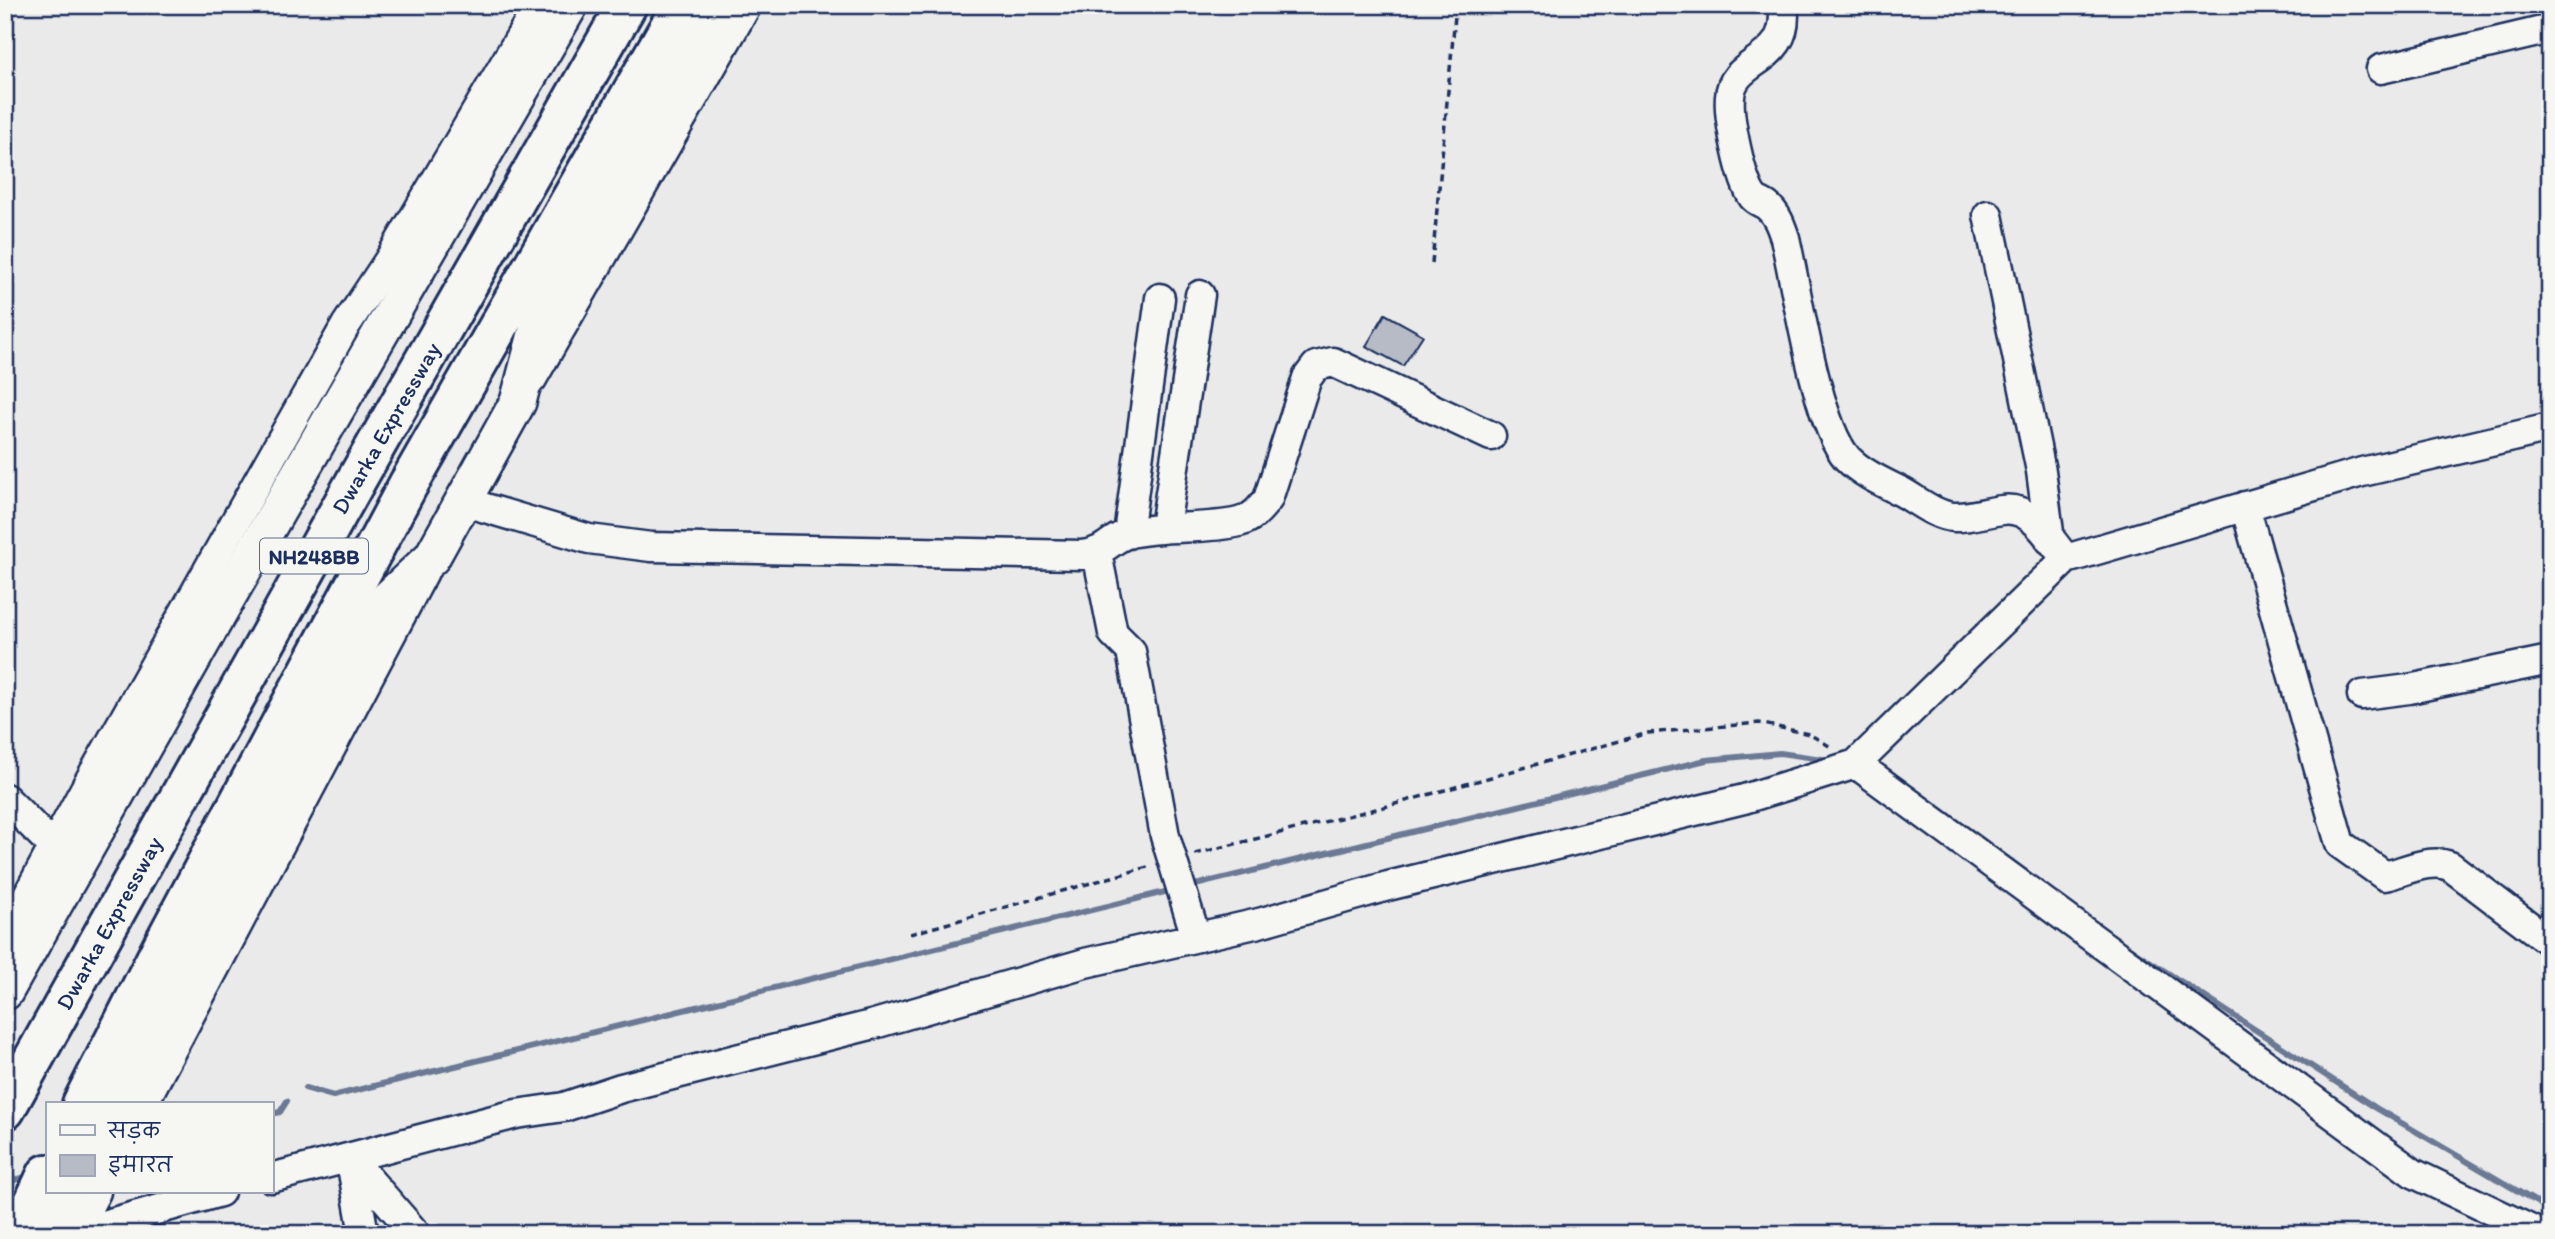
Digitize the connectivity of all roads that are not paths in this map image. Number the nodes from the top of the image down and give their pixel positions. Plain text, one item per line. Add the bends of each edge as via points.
1 (539, 5) edge
2 (570, 5) edge
3 (627, 5) edge
4 (682, 5) edge
5 (717, 5) edge
6 (747, 5) edge
7 (1783, 5) edge
8 (2550, 29) edge
9 (2381, 69) dead end
10 (1988, 215) dead end
11 (1200, 295) dead end
12 (1160, 298) dead end
13 (518, 402) junction
14 (2550, 428) edge
15 (1491, 436) dead end
16 (462, 501) junction
17 (2245, 506) junction
18 (1165, 527) junction
19 (1128, 534) junction
20 (2058, 550) junction
21 (1097, 554) junction
22 (432, 557) junction
23 (2550, 660) edge
24 (2362, 695) dead end
25 (1856, 764) junction
26 (9, 813) edge
27 (54, 847) junction
28 (5, 937) edge
29 (1196, 937) junction
30 (2550, 942) edge
31 (5, 992) edge
32 (83, 1102) edge
33 (112, 1102) edge
34 (144, 1102) edge
35 (5, 1110) edge
36 (350, 1158) junction
37 (46, 1176) edge
38 (273, 1177) edge
39 (61, 1194) edge
40 (95, 1194) edge
41 (213, 1194) edge
42 (74, 1233) edge
43 (19, 1234) edge
44 (41, 1234) edge
45 (365, 1234) edge
46 (416, 1234) edge
47 (2540, 1234) edge

1 - 27 street via 346,325
2 - 31 main road
3 - 35 highway, Dwarka Expressway / NH248BB
4 - 32 highway, Dwarka Expressway / NH248BB via 408,485
5 - 13 main road via 540,319
6 - 13 street
7 - 20 street via 1779,40 1772,51 1740,75 1729,100 1743,174 1754,198 1778,218 1785,238 1823,408 1835,439 1848,459 1868,474 1940,513 1956,517 2006,509 2023,513 2035,520
8 - 9 street
10 - 20 street
11 - 18 street
12 - 19 street
13 - 16 main road
14 - 17 street via 2362,472
15 - 18 street via 1333,362 1316,366 1307,378 1268,499 1256,513 1240,522
16 - 21 street via 589,539 651,547
16 - 22 main road
17 - 20 street
17 - 30 street via 2340,844 2385,876 2426,864 2450,866
18 - 19 street
19 - 21 street
20 - 25 street
21 - 29 street via 1113,633 1131,651 1165,836
22 - 33 main road via 377,609
22 - 34 street
23 - 24 street via 2409,690
25 - 29 street via 1744,799
25 - 47 street via 2413,1173
26 - 27 street
27 - 28 street
29 - 36 street via 1085,963 564,1107 516,1114
36 - 38 street
36 - 45 street
36 - 46 street
37 - 43 highway
39 - 44 main road
40 - 42 street
41 - 42 street

